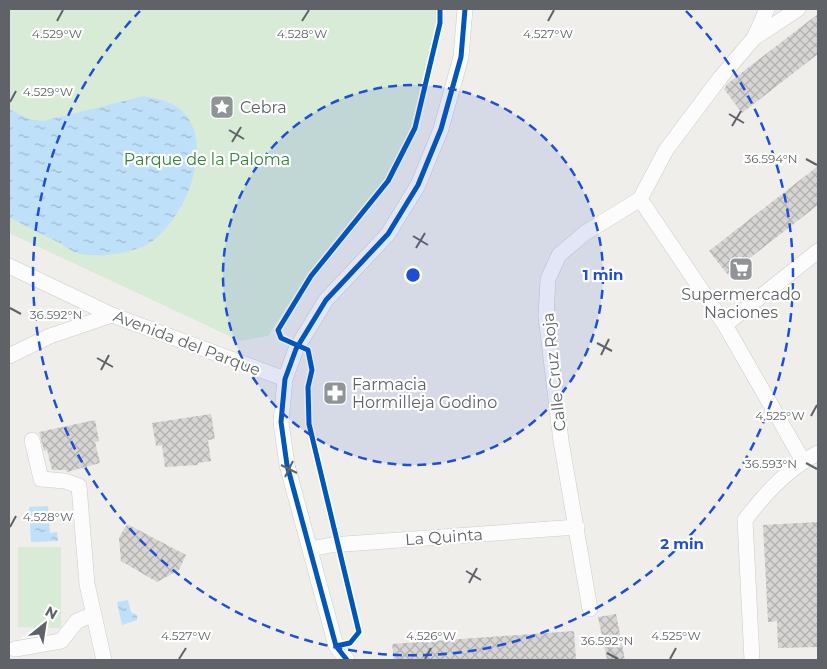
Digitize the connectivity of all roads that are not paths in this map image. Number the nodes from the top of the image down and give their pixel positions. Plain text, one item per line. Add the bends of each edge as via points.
1 (465, 9) edge
2 (767, 9) edge
3 (798, 9) edge
4 (754, 38) junction
5 (640, 199) junction
6 (818, 251) edge
7 (9, 266) edge
8 (112, 315) junction
9 (725, 325) junction
10 (9, 356) edge
11 (285, 379) junction
12 (32, 440) dead end
13 (818, 453) edge
14 (803, 461) junction
15 (577, 527) junction
16 (310, 549) junction
17 (590, 609) dead end
18 (94, 614) junction
19 (15, 649) dead end
20 (335, 653) edge
21 (104, 660) edge
22 (347, 660) edge
23 (752, 660) edge

1 - 11 street via 461,56 441,129 418,185 388,234 326,300 296,349
2 - 4 street
3 - 4 street
4 - 5 street via 666,150
5 - 9 street
5 - 15 street, Calle Cruz Roja via 585,233 558,255 548,279 546,317 561,440
6 - 9 street
7 - 8 street, Avenida del Parque
8 - 10 street via 50,336
8 - 11 street, Avenida del Parque
9 - 14 street
11 - 16 street via 281,422 287,465
12 - 18 street via 41,479 79,486
13 - 14 street
14 - 23 street via 763,496 745,520
15 - 16 street, La Quinta
15 - 17 street, Calle Cruz Roja
16 - 20 street
18 - 19 street via 77,621 61,641
18 - 21 street
20 - 22 street

